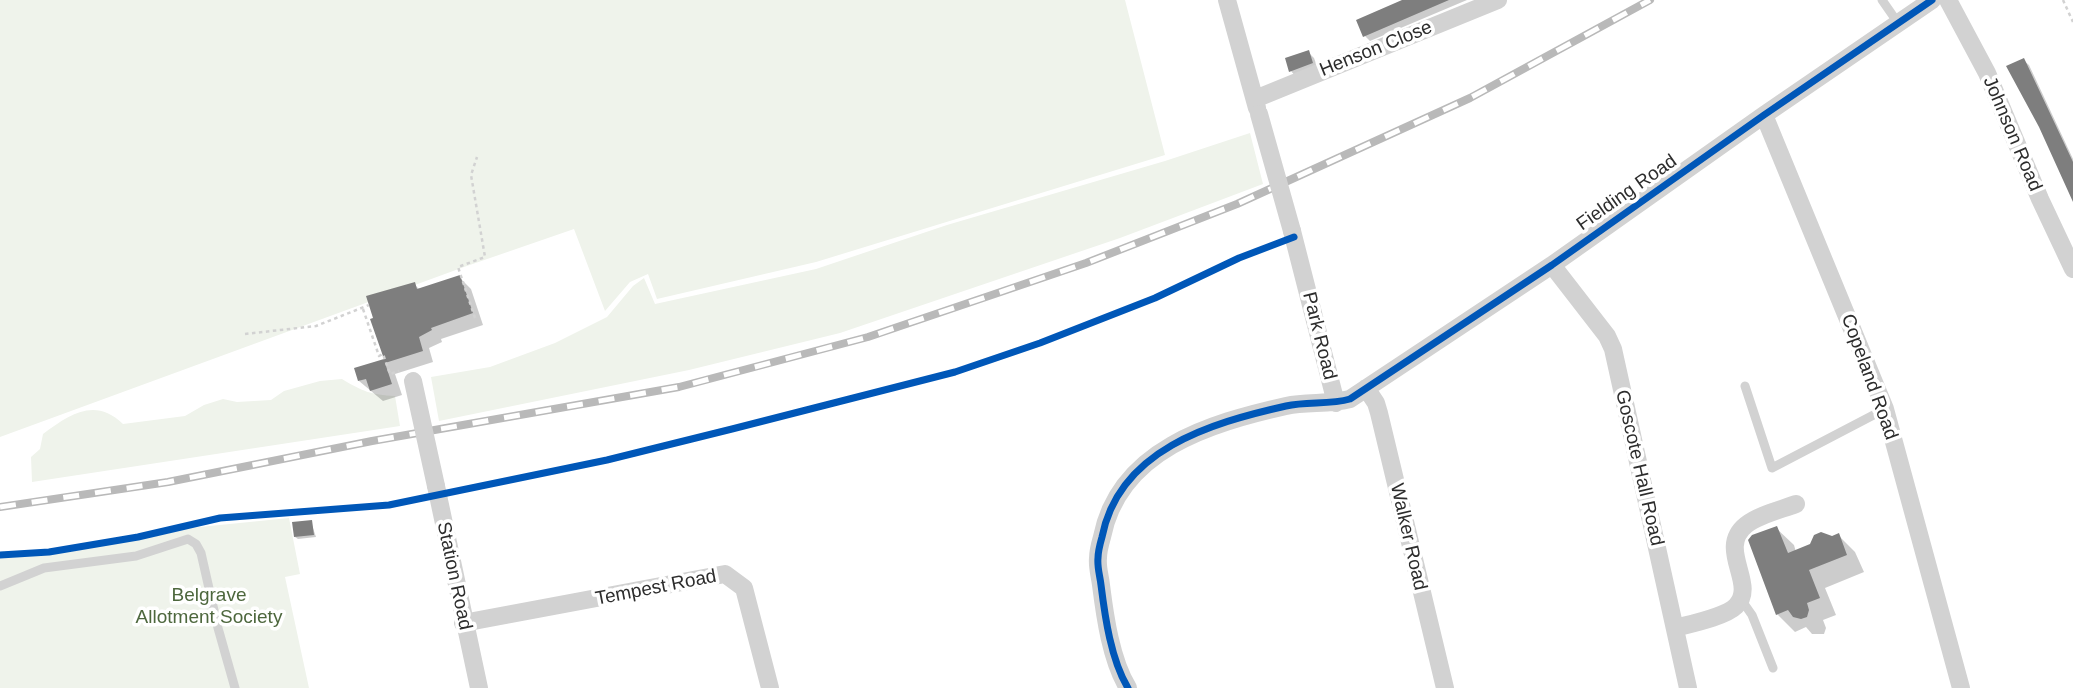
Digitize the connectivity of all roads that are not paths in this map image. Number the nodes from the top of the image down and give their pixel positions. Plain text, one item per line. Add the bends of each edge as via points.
1 (1227, 0) edge
2 (1498, 0) edge
3 (1882, 0) edge
4 (1932, 0) edge
5 (1948, 0) edge
6 (1898, 23) junction
7 (1257, 106) junction
8 (1764, 115) junction
9 (1552, 265) junction
10 (2073, 268) edge
11 (411, 375) road end
12 (1745, 386) dead end
13 (1366, 388) junction
14 (1336, 403) junction
15 (1885, 409) junction
16 (1796, 504) dead end
17 (0, 586) edge
18 (1740, 598) junction
19 (463, 622) junction
20 (1675, 628) junction
21 (1773, 668) dead end
22 (235, 688) edge
23 (479, 688) edge
24 (770, 688) edge
25 (1128, 688) edge
26 (1445, 688) edge
27 (1688, 688) edge
28 (1961, 688) edge

1 - 7 street, Park Road
2 - 7 street, Henson Close
3 - 6 lane
4 - 6 street, Fielding Road
5 - 10 street, Johnson Road via 1987,73
6 - 8 street, Fielding Road
7 - 14 street, Park Road, bridge
8 - 9 street, Fielding Road
8 - 15 street, Copeland Road
9 - 13 street, Fielding Road
9 - 20 street, Goscote Hall Road via 1613,349
11 - 19 street, Station Road, bridge
12 - 15 lane via 1772,468
13 - 14 street, Fielding Road
13 - 26 street, Walker Road via 1379,412
14 - 25 street, Park Road via 1288,405 1206,428 1161,451 1119,492 1097,558 1104,616
15 - 28 street, Copeland Road
16 - 18 street via 1751,522 1738,535 1734,545 1742,583
17 - 22 lane via 44,568 136,556 188,539 201,553
18 - 20 street via 1725,612
18 - 21 lane via 1752,615
19 - 23 street, Station Road
19 - 24 street, Tempest Road via 725,574 744,589
20 - 27 street, Goscote Hall Road

